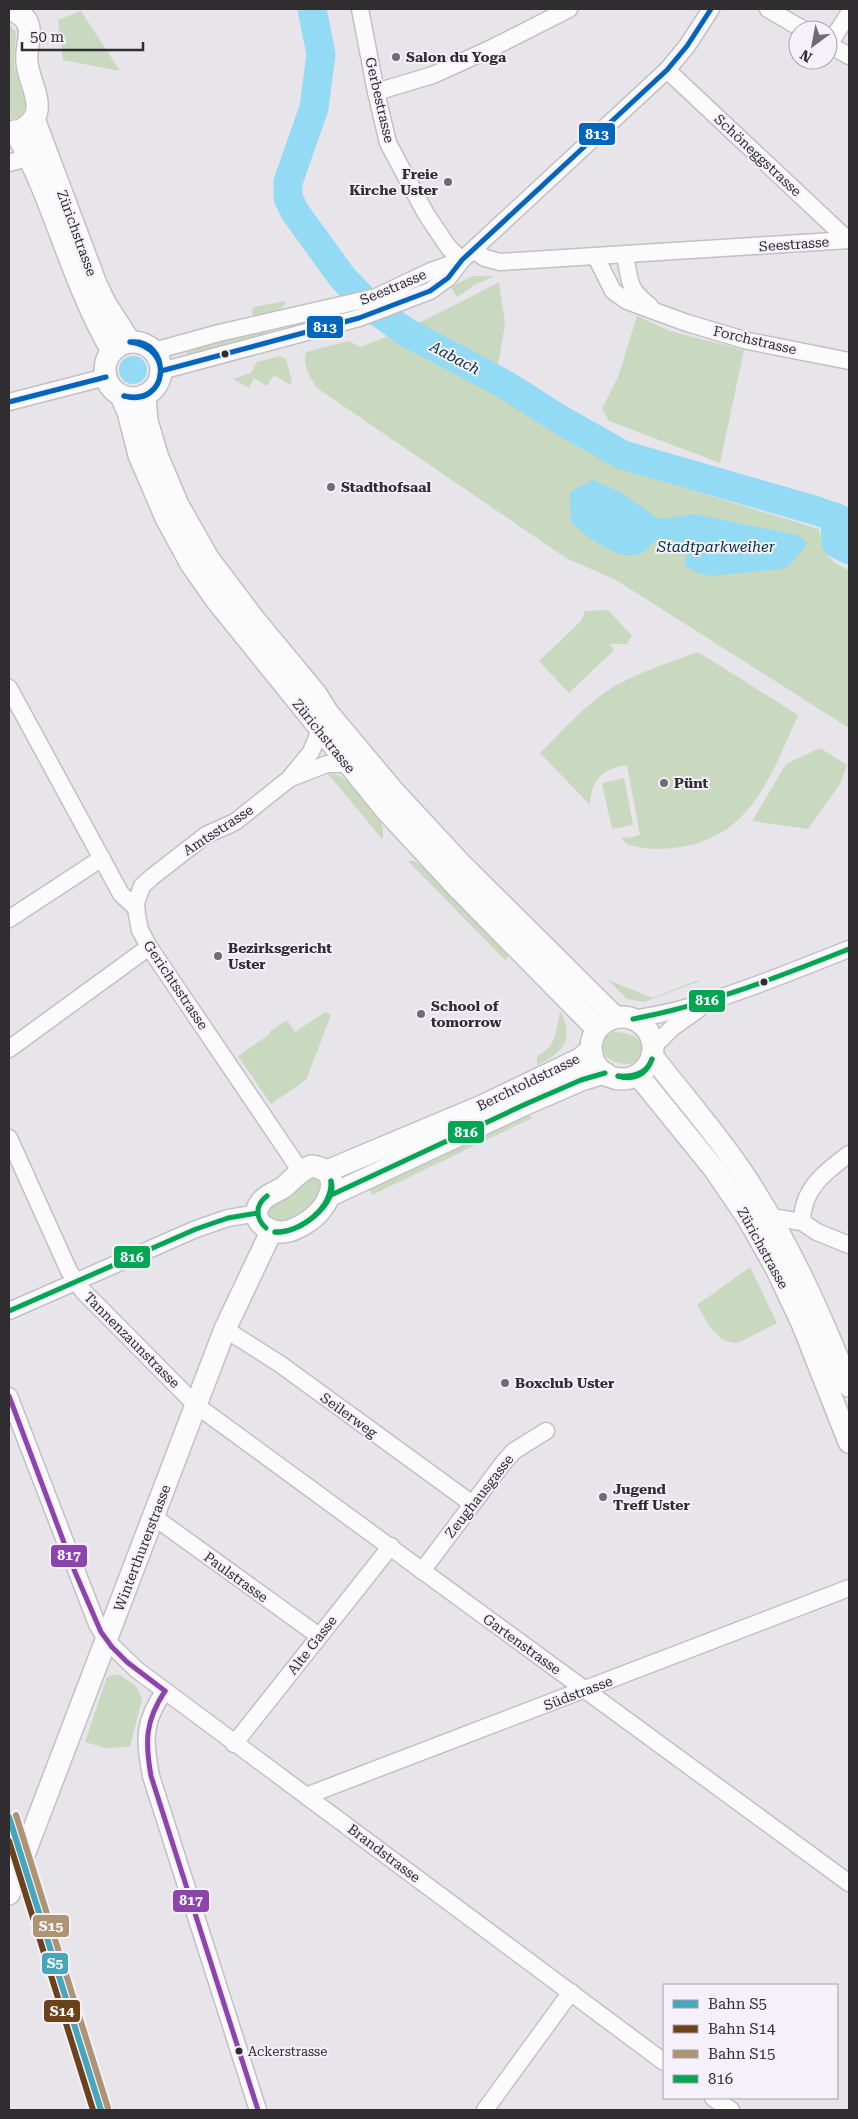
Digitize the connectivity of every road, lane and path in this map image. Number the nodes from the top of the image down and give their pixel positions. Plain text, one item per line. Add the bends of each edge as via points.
1 (10, 9) edge
2 (39, 9) edge
3 (360, 9) edge
4 (569, 9) edge
5 (711, 9) edge
6 (768, 9) edge
7 (849, 13) edge
8 (788, 21) edge
9 (30, 30) junction
10 (838, 30) edge
11 (838, 49) edge
12 (849, 56) edge
13 (667, 70) junction
14 (376, 92) junction
15 (34, 118) junction
16 (12, 130) edge
17 (30, 156) junction
18 (9, 163) edge
19 (849, 240) edge
20 (468, 255) junction
21 (626, 256) junction
22 (596, 258) junction
23 (354, 311) junction
24 (662, 315) junction
25 (121, 347) junction
26 (154, 351) junction
27 (849, 361) edge
28 (161, 371) junction
29 (106, 377) junction
30 (121, 396) junction
31 (145, 396) junction
32 (9, 402) edge
33 (9, 688) edge
34 (320, 730) junction
35 (347, 764) junction
36 (289, 779) junction
37 (102, 858) junction
38 (136, 908) junction
39 (9, 919) edge
40 (149, 947) junction
41 (849, 949) edge
42 (708, 1002) junction
43 (615, 1022) junction
44 (9, 1049) edge
45 (591, 1050) junction
46 (653, 1051) junction
47 (605, 1073) junction
48 (638, 1075) junction
49 (9, 1138) edge
50 (849, 1154) edge
51 (300, 1170) junction
52 (327, 1171) junction
53 (329, 1196) junction
54 (258, 1213) junction
55 (770, 1217) junction
56 (798, 1221) junction
57 (271, 1232) junction
58 (849, 1245) edge
59 (76, 1281) junction
60 (9, 1311) edge
61 (225, 1329) junction
62 (849, 1386) edge
63 (9, 1396) edge
64 (196, 1405) junction
65 (546, 1432) dead end
66 (849, 1442) edge
67 (471, 1503) junction
68 (154, 1517) junction
69 (391, 1546) junction
70 (422, 1571) junction
71 (849, 1588) edge
72 (319, 1636) junction
73 (106, 1641) junction
74 (165, 1690) junction
75 (585, 1690) junction
76 (234, 1744) junction
77 (306, 1796) junction
78 (849, 1883) edge
79 (9, 1894) edge
80 (571, 1992) junction
81 (663, 2061) edge
82 (714, 2099) edge
83 (258, 2110) edge
84 (484, 2110) edge
85 (730, 2110) edge

1 - 9 main road via 25,19
2 - 9 main road
3 - 14 street, Gerbestrasse
4 - 14 street via 433,75
5 - 13 street
6 - 8 street
7 - 10 street
9 - 15 main road via 26,58 36,99
11 - 12 street
13 - 19 street, Schöneggstrasse
13 - 20 street
14 - 20 street, Gerbestrasse via 388,143 426,214 449,248
15 - 16 main road via 25,128
15 - 25 main road, Zürichstrasse
16 - 17 main road, Zürichstrasse
17 - 18 street
17 - 25 main road, Zürichstrasse via 98,329
19 - 21 street, Seestrasse
20 - 22 street, Seestrasse via 500,262
20 - 23 street, Seestrasse via 376,297
20 - 23 street, Seestrasse via 439,286 388,308
21 - 22 street, Seestrasse
21 - 24 street, Forchstrasse via 630,282 636,295
22 - 24 street, Forchstrasse via 613,291 627,301
23 - 26 street, Seestrasse via 297,314
23 - 28 street, Seestrasse
24 - 27 street, Forchstrasse via 748,340
25 - 26 main road via 143,344
25 - 29 main road via 105,366
26 - 28 main road
28 - 31 main road via 157,386
29 - 30 main road via 111,388
29 - 32 street
30 - 31 main road
30 - 34 main road, Zürichstrasse via 149,482 191,564
31 - 43 main road, Zürichstrasse via 150,435 157,455 178,504 208,558 395,793
33 - 37 street, Gerichtsstrasse
34 - 35 main road, Zürichstrasse
34 - 36 street, Amtsstrasse via 311,752
35 - 36 street, Amtsstrasse via 328,764
35 - 43 main road, Zürichstrasse via 384,809 454,883
36 - 38 street, Amtsstrasse via 235,822 206,835 152,876 140,892
37 - 38 street, Gerichtsstrasse via 121,894
37 - 39 street
38 - 40 street, Gerichtsstrasse via 138,923
40 - 44 street
40 - 51 street, Gerichtsstrasse
41 - 42 street
42 - 43 street
42 - 46 street via 672,1028
43 - 45 main road via 592,1038
43 - 46 main road via 641,1023 648,1029
45 - 47 main road via 595,1063
45 - 52 main road, Berchtoldstrasse via 580,1059 482,1106
46 - 48 main road via 647,1068
46 - 55 main road, Zürichstrasse
47 - 48 main road via 627,1078
47 - 53 main road, Berchtoldstrasse via 528,1103
48 - 66 main road, Zürichstrasse via 715,1170 749,1220 802,1323
49 - 59 street, Tannenzaunstrasse
50 - 56 street via 815,1182
51 - 52 main road via 310,1166
51 - 54 main road via 260,1203
52 - 53 main road via 333,1186
53 - 57 main road via 320,1211 300,1227
54 - 57 main road via 259,1220
54 - 59 street via 228,1218 196,1229
55 - 56 street
55 - 62 main road, Zürichstrasse via 792,1254
56 - 58 street
57 - 61 main road, Winterthurerstrasse
59 - 60 street
59 - 64 street, Tannenzaunstrasse
61 - 64 main road, Winterthurerstrasse
61 - 67 street, Seilerweg via 280,1364
63 - 73 street, Brandstrasse
64 - 68 main road, Winterthurerstrasse
64 - 69 street, Gartenstrasse
65 - 67 street, Zeughausgasse via 514,1451
67 - 70 street, Zeughausgasse
68 - 72 street, Paulstrasse
68 - 73 main road, Winterthurerstrasse
69 - 70 street, Gartenstrasse
69 - 72 street, Alte Gasse
70 - 75 street, Gartenstrasse
71 - 75 street, Südstrasse
72 - 76 street, Alte Gasse
73 - 74 street, Brandstrasse
73 - 79 main road, Winterthurerstrasse
74 - 76 street, Brandstrasse
74 - 83 street via 153,1709 146,1734 151,1776
75 - 77 street, Südstrasse
75 - 78 street, Gartenstrasse
76 - 77 street, Brandstrasse
77 - 80 street, Brandstrasse
80 - 81 street, Brandstrasse
80 - 84 street
82 - 85 street

